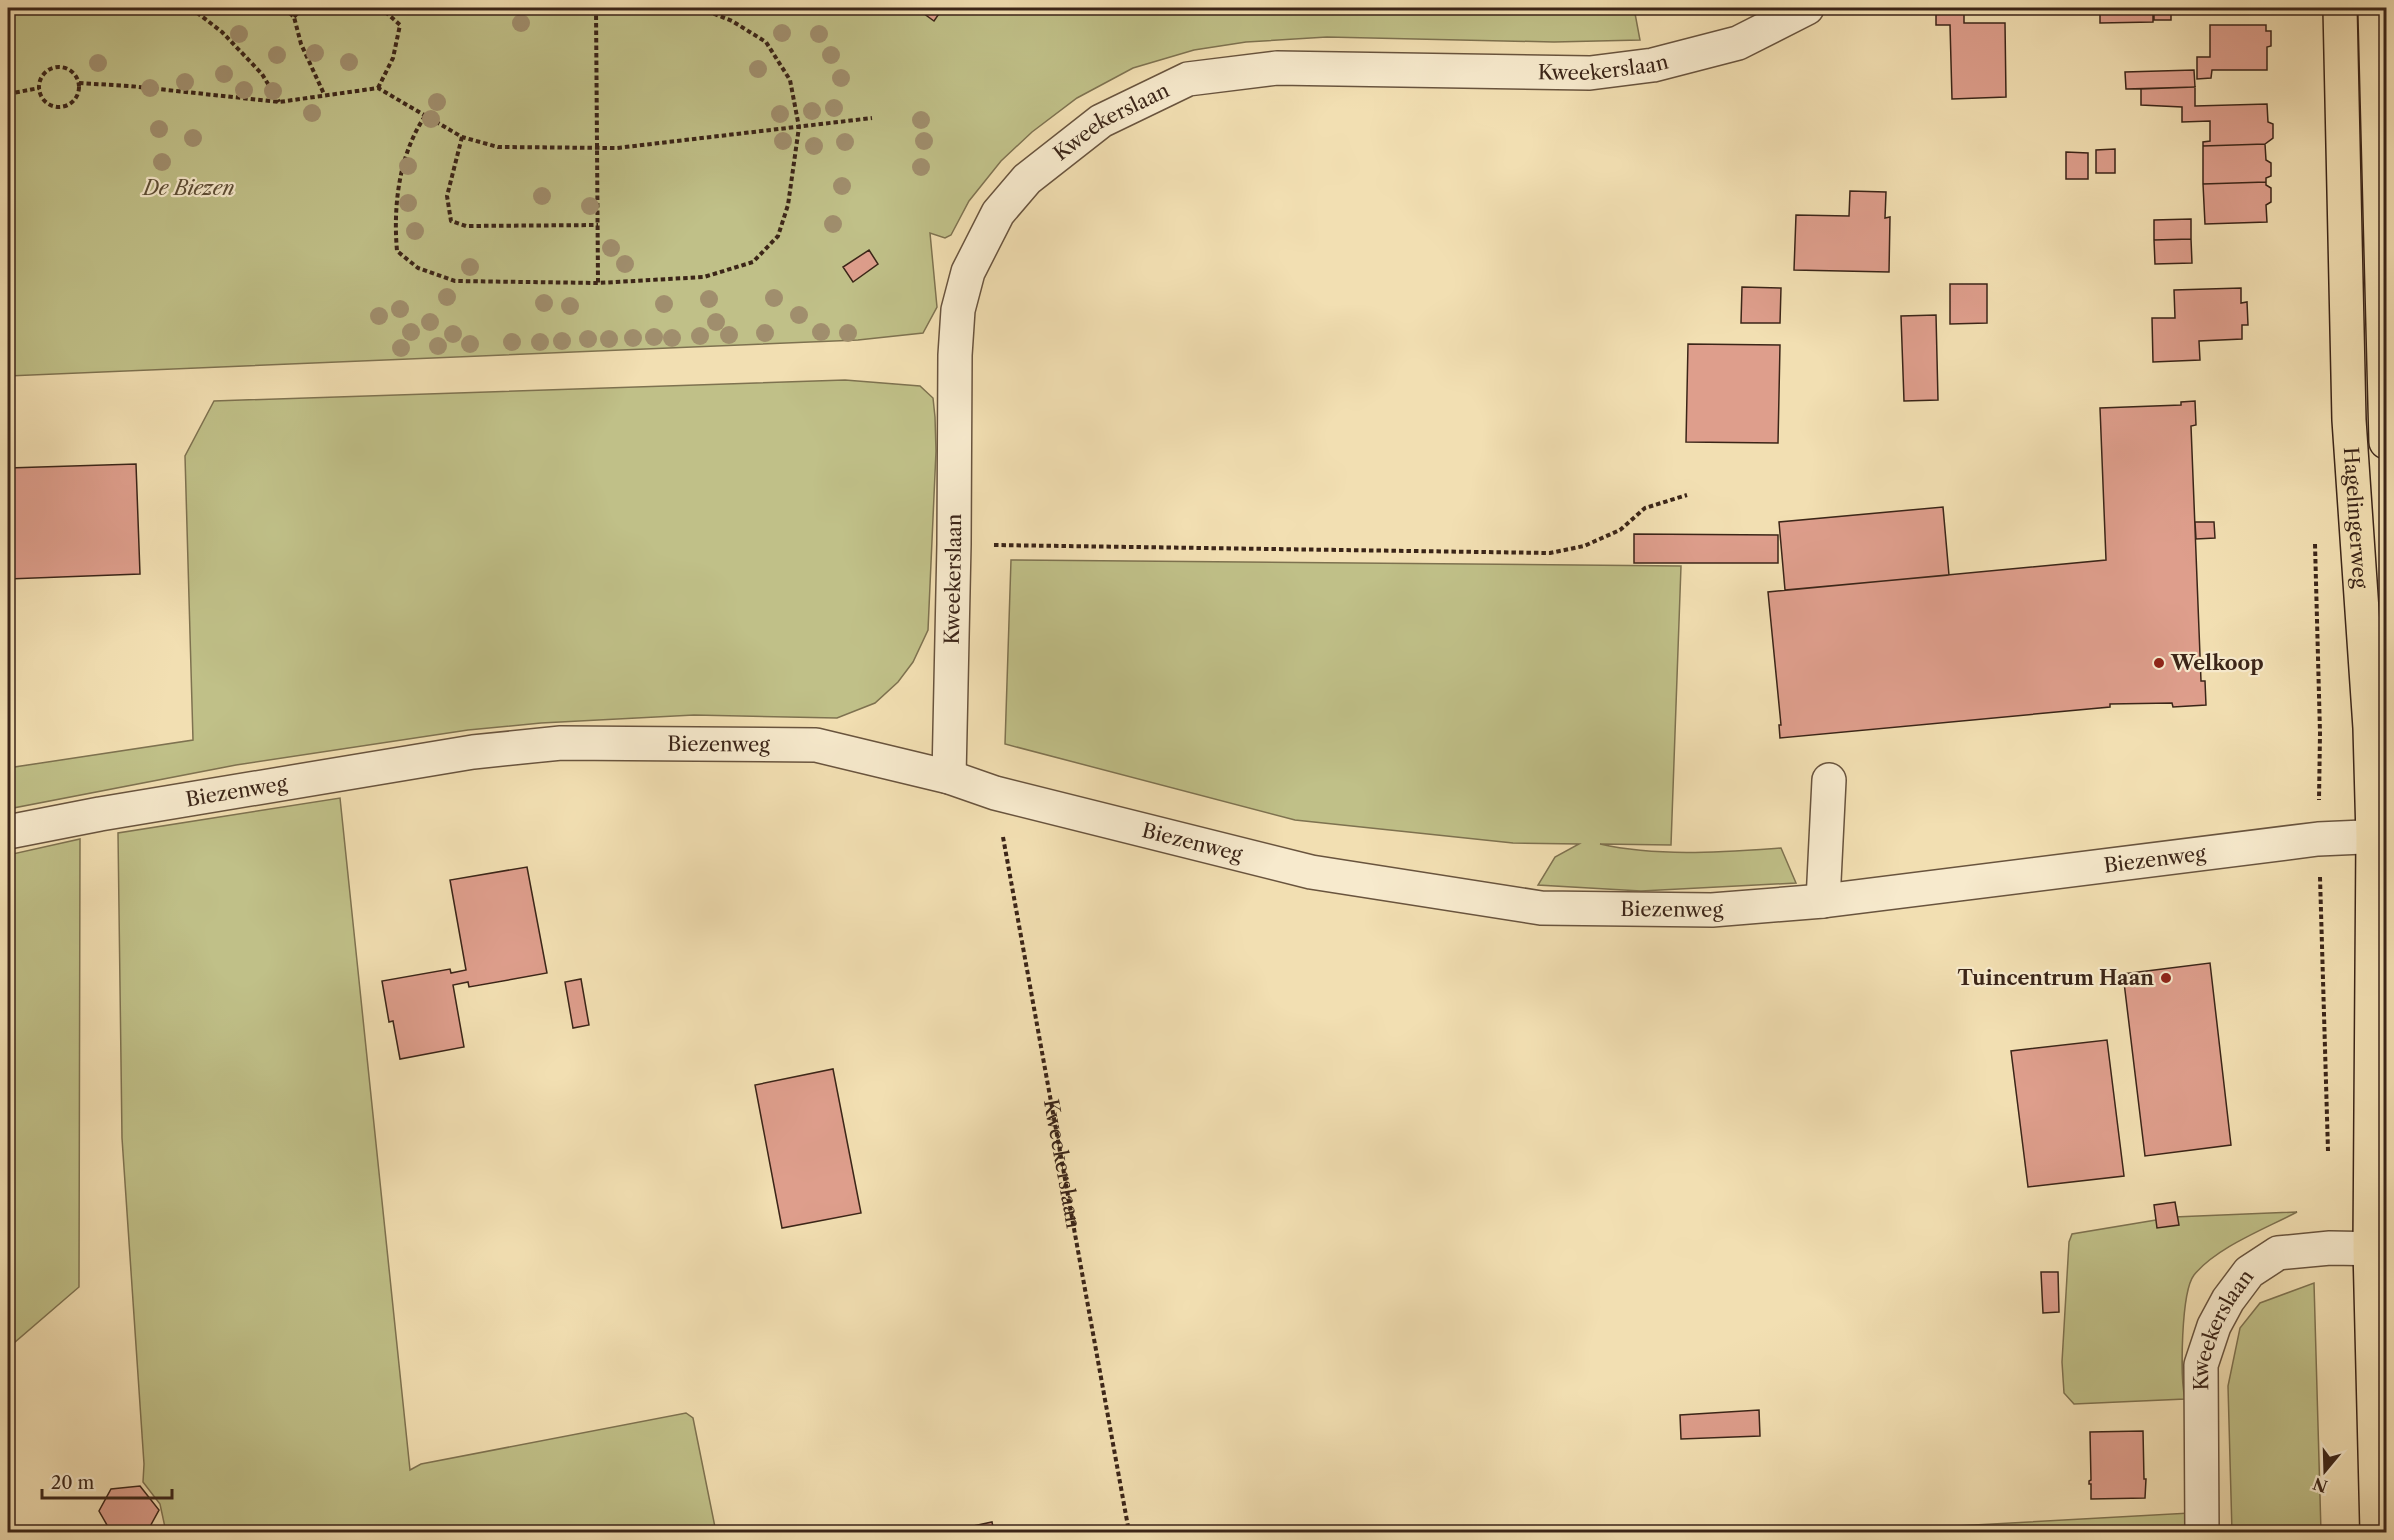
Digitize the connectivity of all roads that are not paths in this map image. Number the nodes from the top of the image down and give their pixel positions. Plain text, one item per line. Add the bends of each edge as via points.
1 (1807, 8) edge
2 (2340, 8) edge
3 (2375, 8) edge
4 (2386, 442) edge
5 (949, 777) junction
6 (1829, 780) dead end
7 (8, 832) edge
8 (2380, 836) edge
9 (1823, 901) junction
10 (2378, 1249) edge
11 (2202, 1533) edge
12 (2377, 1533) edge

1 - 5 street, Kweekerslaan via 1738,43 1653,65 1590,73 1277,68 1188,79 1101,121 1027,180 998,213 968,272 958,310
2 - 8 main road, Hagelingerweg via 2349,420
3 - 4 main road, Hagelingerweg
5 - 7 street, Biezenweg via 816,745 561,743 461,754
5 - 9 street, Biezenweg via 995,793 1311,872 1541,908 1712,910
6 - 9 street
8 - 9 street, Biezenweg via 2318,839
8 - 10 main road, Hagelingerweg
10 - 11 street, Kweekerslaan via 2278,1253 2249,1272 2228,1300 2201,1365
10 - 12 main road, Hagelingerweg

